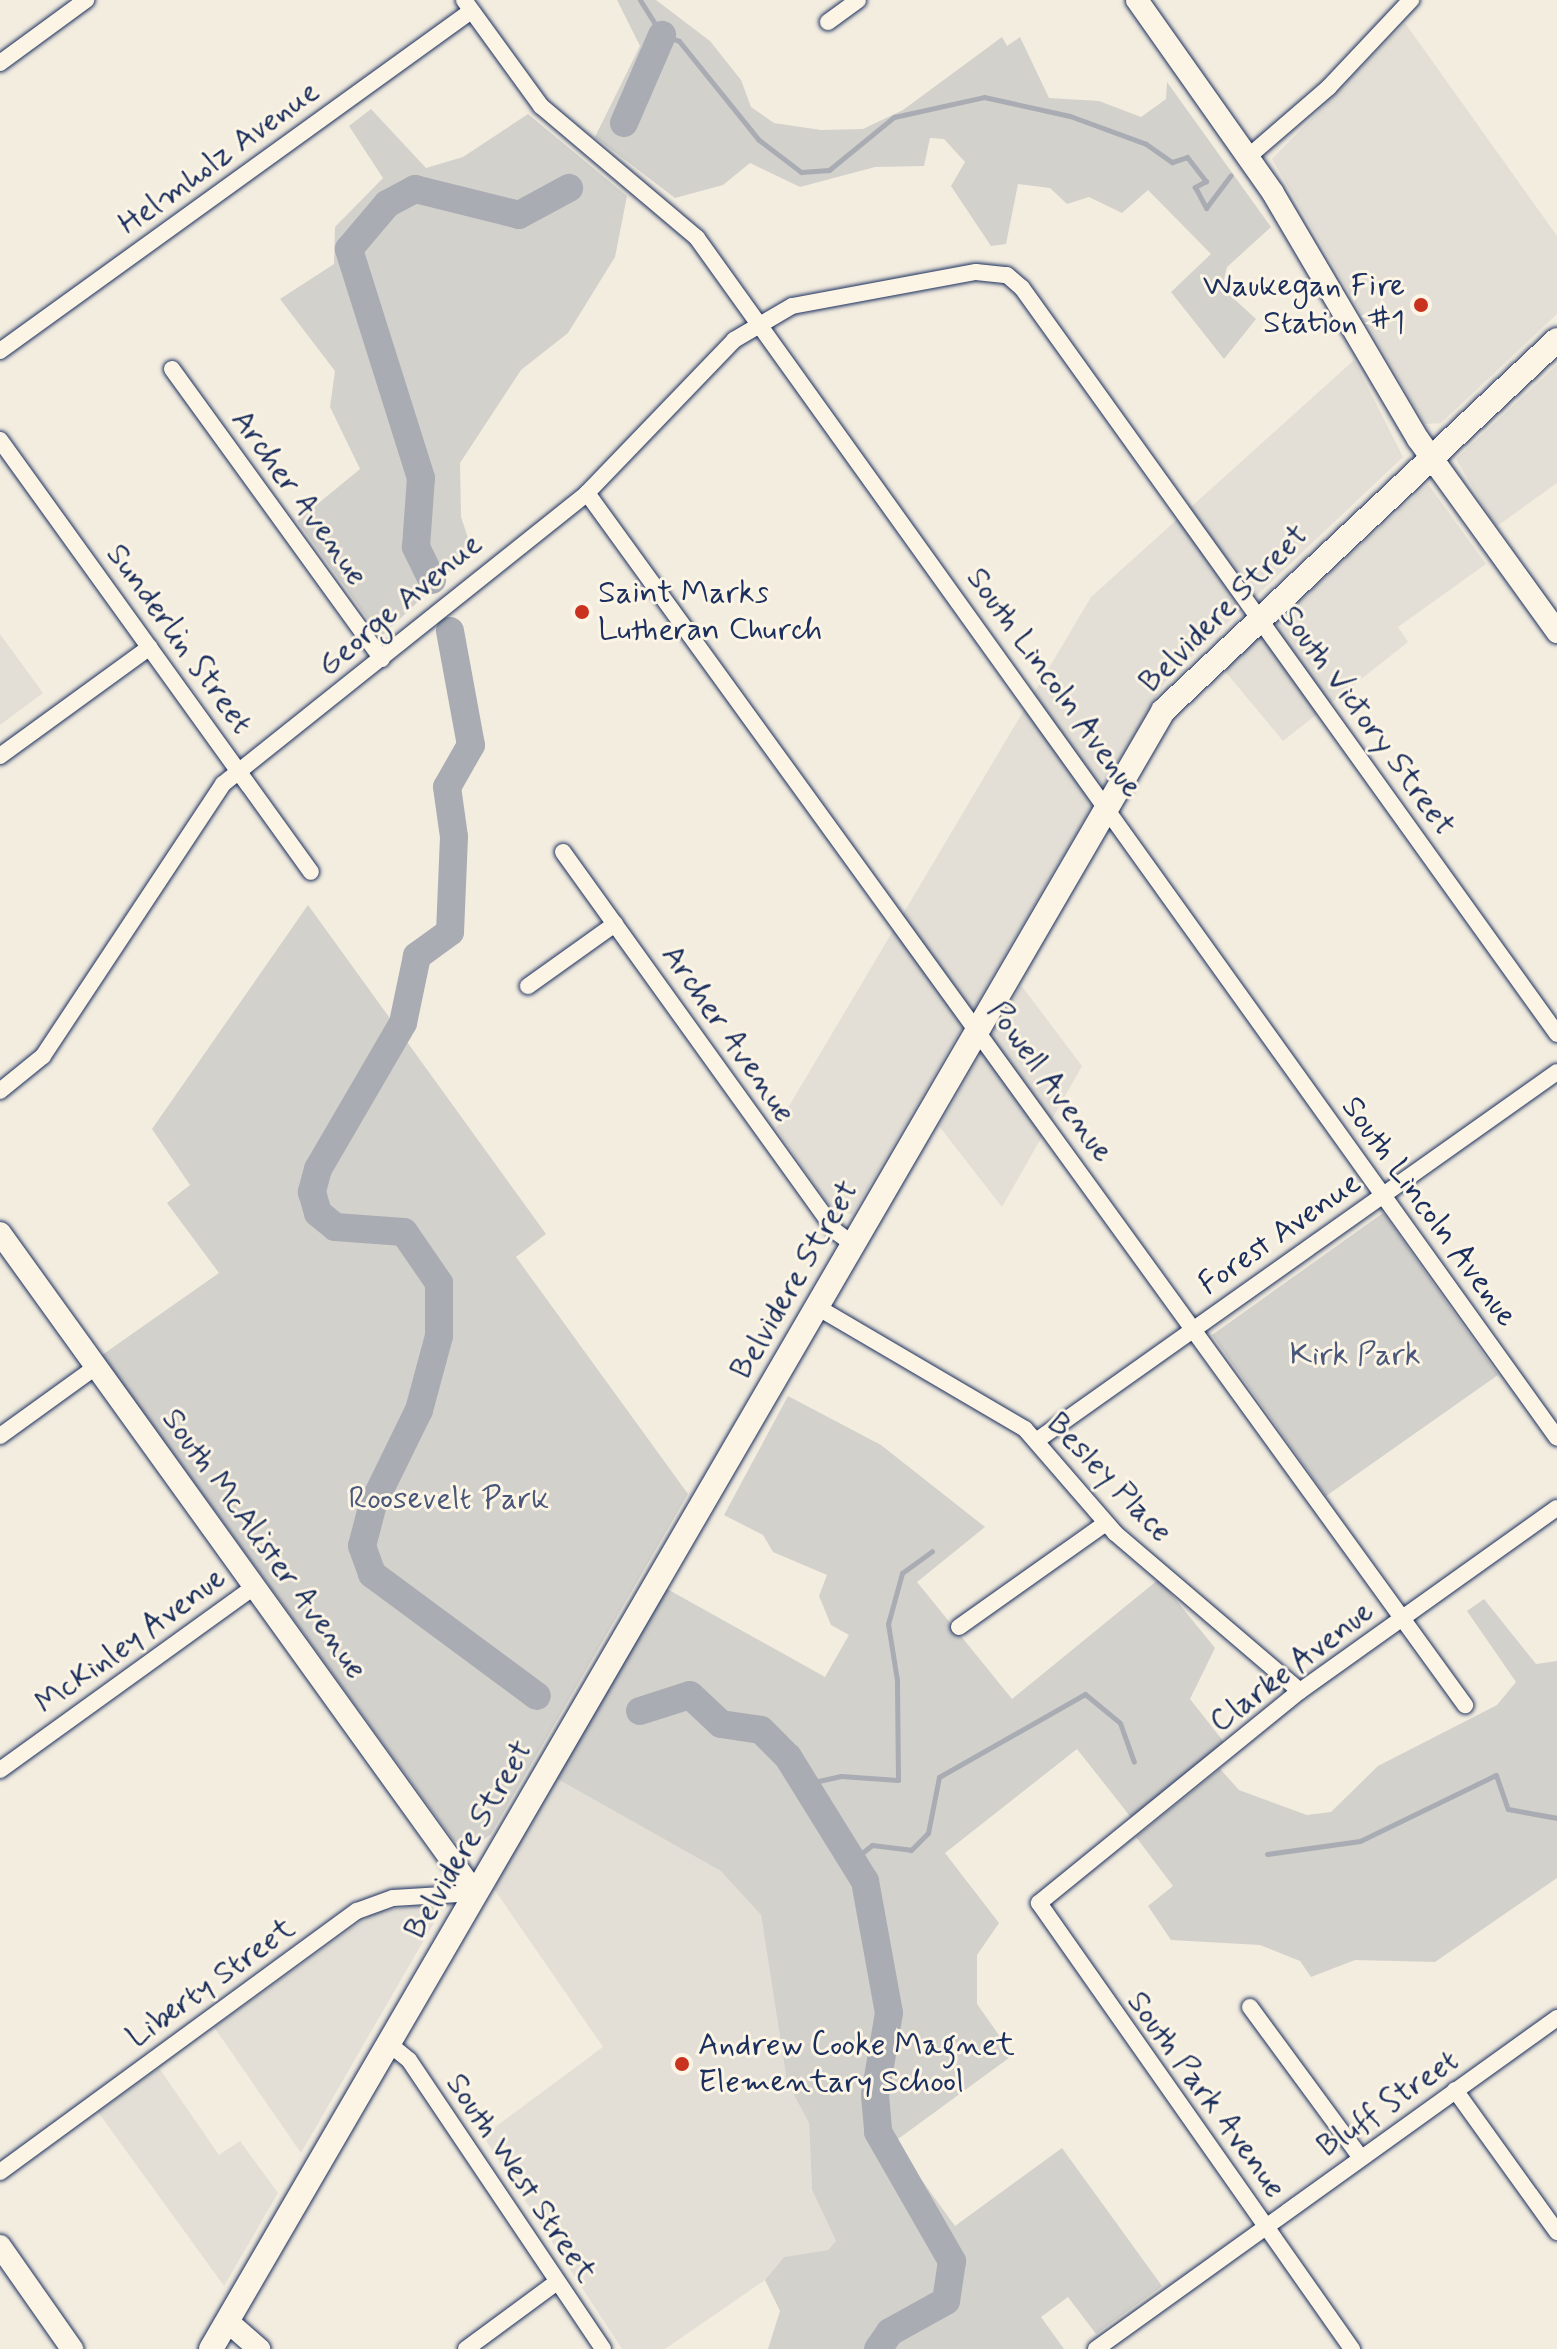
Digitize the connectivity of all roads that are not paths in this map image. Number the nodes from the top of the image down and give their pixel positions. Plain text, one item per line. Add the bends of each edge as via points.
1 (86, 0) edge
2 (858, 0) edge
3 (1137, 0) edge
4 (1411, 0) edge
5 (468, 5) edge
6 (828, 22) dead end
7 (0, 63) edge
8 (1248, 157) junction
9 (927, 279) joint
10 (759, 321) junction
11 (1557, 340) edge
12 (0, 351) edge
13 (172, 369) dead end
14 (0, 440) edge
15 (1431, 456) junction
16 (587, 493) junction
17 (1258, 618) junction
18 (1557, 632) edge
19 (150, 647) junction
20 (382, 659) junction
21 (0, 756) edge
22 (238, 770) junction
23 (1107, 805) junction
24 (563, 852) dead end
25 (311, 872) dead end
26 (615, 924) junction
27 (528, 986) dead end
28 (977, 1029) junction
29 (1557, 1034) edge
30 (1557, 1072) edge
31 (0, 1091) edge
32 (1382, 1195) junction
33 (0, 1233) edge
34 (853, 1244) junction
35 (817, 1307) junction
36 (1193, 1330) junction
37 (97, 1366) junction
38 (0, 1436) edge
39 (1557, 1438) edge
40 (1036, 1441) junction
41 (1557, 1508) edge
42 (1106, 1523) junction
43 (255, 1586) junction
44 (1402, 1618) junction
45 (959, 1627) dead end
46 (1300, 1691) junction
47 (1465, 1705) dead end
48 (0, 1770) edge
49 (1065, 1877) joint
50 (475, 1893) junction
51 (1250, 2007) dead end
52 (1557, 2018) edge
53 (388, 2043) junction
54 (1455, 2090) junction
55 (1360, 2157) junction
56 (0, 2172) edge
57 (1266, 2227) junction
58 (1557, 2232) edge
59 (0, 2246) edge
60 (557, 2282) junction
61 (227, 2321) junction
62 (72, 2349) edge
63 (211, 2349) edge
64 (259, 2349) edge
65 (466, 2349) edge
66 (603, 2349) edge
67 (1096, 2349) edge
68 (1352, 2349) edge

1 - 7 street
2 - 6 street
3 - 8 street
4 - 8 street via 1329,87
5 - 10 street, South Lincoln Avenue via 541,106 681,220
5 - 12 street, Helmholz Avenue
8 - 15 street
9 - 10 street, George Avenue via 792,306
9 - 17 street, South Victory Street via 976,272 1016,280
10 - 16 street, George Avenue
10 - 23 street, South Lincoln Avenue
11 - 15 main road, Belvidere Street
13 - 20 street, Archer Avenue
14 - 19 street, Sunderlin Street
15 - 17 main road, Belvidere Street
15 - 18 street
16 - 20 street, George Avenue via 442,602
16 - 28 street, Powell Avenue
17 - 23 main road, Belvidere Street via 1163,711
17 - 29 street, South Victory Street
19 - 21 street
19 - 22 street, Sunderlin Street
20 - 22 street, George Avenue
22 - 25 street, Sunderlin Street
22 - 31 street, George Avenue via 43,1056
23 - 28 main road, Belvidere Street
23 - 32 street, South Lincoln Avenue
24 - 26 street, Archer Avenue
26 - 27 street
26 - 34 street, Archer Avenue via 835,1231
28 - 34 main road, Belvidere Street
28 - 36 street, Powell Avenue
30 - 32 street, Forest Avenue
32 - 36 street, Forest Avenue
32 - 39 street, South Lincoln Avenue
33 - 37 street, South McAlister Avenue
34 - 35 main road, Belvidere Street
35 - 40 street, Besley Place
35 - 50 main road, Belvidere Street
36 - 40 street, Forest Avenue
36 - 44 street, Powell Avenue
37 - 38 street
37 - 43 street, South McAlister Avenue
40 - 42 street, Besley Place
41 - 44 street, Clarke Avenue
42 - 45 street
42 - 46 street, Besley Place
43 - 48 street, McKinley Avenue
43 - 50 street, South McAlister Avenue
44 - 46 street, Clarke Avenue
44 - 47 street, Powell Avenue
46 - 49 street, Clarke Avenue
49 - 57 street, South Park Avenue via 1039,1903 1042,1912
50 - 53 main road, Belvidere Street
50 - 56 street, Liberty Street via 393,1898 357,1911
51 - 55 street
52 - 54 street, Bluff Street
53 - 60 street, South West Street via 409,2060
53 - 61 main road, Belvidere Street
54 - 55 street, Bluff Street
54 - 58 street
55 - 57 street, Bluff Street
57 - 67 street, Bluff Street
57 - 68 street, South Park Avenue
59 - 62 street
60 - 65 street
60 - 66 street, South West Street
61 - 63 main road, Belvidere Street
61 - 64 street

